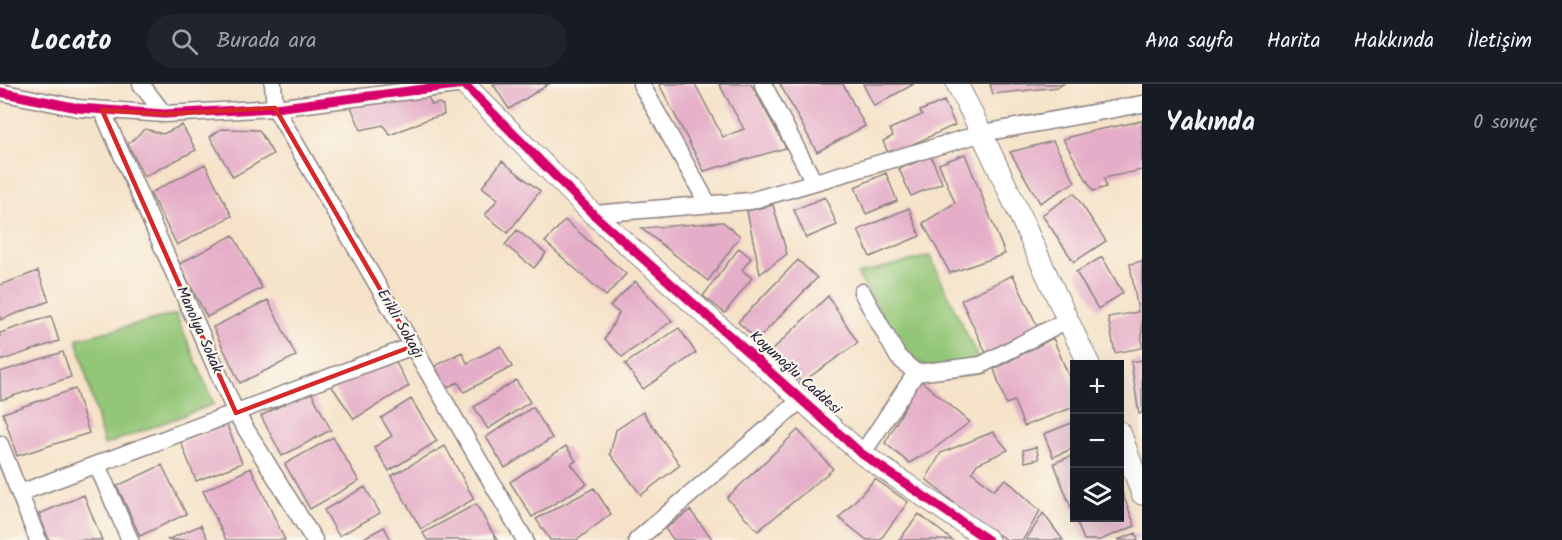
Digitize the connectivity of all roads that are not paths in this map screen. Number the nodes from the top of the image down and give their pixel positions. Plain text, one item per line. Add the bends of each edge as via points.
1 (141, 84) edge
2 (273, 84) edge
3 (464, 84) edge
4 (640, 84) edge
5 (763, 84) edge
6 (957, 84) edge
7 (0, 92) edge
8 (1142, 104) edge
9 (275, 108) junction
10 (102, 110) junction
11 (164, 114) junction
12 (983, 133) junction
13 (814, 182) junction
14 (708, 204) junction
15 (593, 214) junction
16 (862, 292) dead end
17 (1067, 320) junction
18 (413, 346) junction
19 (1087, 360) edge
20 (916, 373) junction
21 (802, 399) junction
22 (236, 413) junction
23 (0, 444) edge
24 (1124, 445) edge
25 (862, 454) junction
26 (97, 465) junction
27 (20, 493) junction
28 (1142, 494) edge
29 (38, 540) edge
30 (130, 540) edge
31 (314, 540) edge
32 (525, 540) edge
33 (637, 540) edge
34 (988, 540) edge

1 - 11 street
2 - 9 street
3 - 9 street
3 - 15 street, Koyunoğlu Caddesi
4 - 14 street
5 - 13 street
6 - 12 street
7 - 10 street
8 - 12 street
9 - 11 street
9 - 18 street, Erikli Sokağı
10 - 11 street
10 - 22 street, Manolya Sokak
12 - 13 street
12 - 17 street
13 - 14 street via 750,201
14 - 15 street
15 - 21 street, Koyunoğlu Caddesi
16 - 20 street via 898,357
17 - 19 street
17 - 20 street via 981,365
18 - 22 street
18 - 32 street, Erikli Sokağı
20 - 25 street
21 - 25 street, Koyunoğlu Caddesi
21 - 33 street
22 - 26 street
22 - 31 street, Manolya Sokak
23 - 27 street
24 - 28 street
25 - 34 street, Koyunoğlu Caddesi
26 - 27 street
26 - 30 street
27 - 29 street

